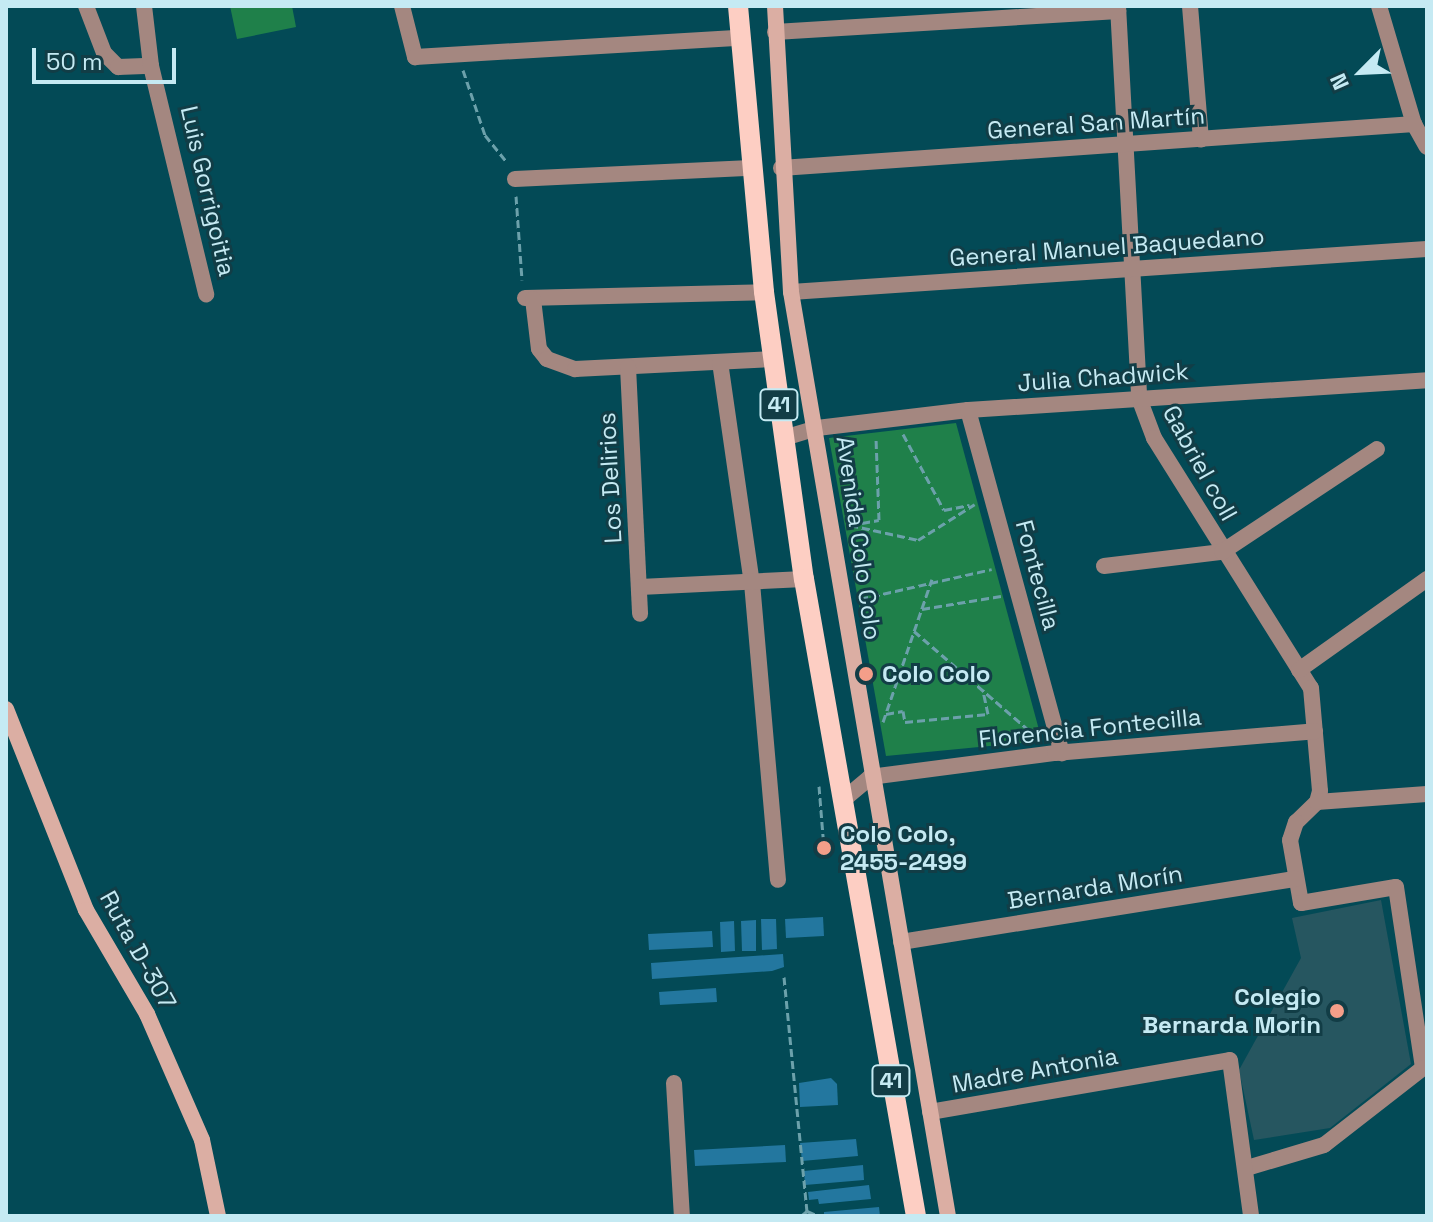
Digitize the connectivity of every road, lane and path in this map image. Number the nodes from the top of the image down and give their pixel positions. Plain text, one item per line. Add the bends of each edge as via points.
1 (86, 6) edge
2 (144, 6) edge
3 (402, 6) edge
4 (738, 6) edge
5 (775, 6) edge
6 (1190, 6) edge
7 (1379, 6) edge
8 (1118, 8) edge
9 (775, 32) junction
10 (739, 38) junction
11 (151, 66) junction
12 (1414, 124) junction
13 (1201, 140) junction
14 (1124, 146) junction
15 (1427, 147) edge
16 (751, 168) junction
17 (781, 168) junction
18 (515, 179) dead end
19 (1427, 249) edge
20 (1131, 270) junction
21 (764, 292) junction
22 (791, 292) junction
23 (206, 294) dead end
24 (773, 359) junction
25 (720, 362) junction
26 (628, 367) junction
27 (1427, 380) edge
28 (1139, 398) junction
29 (968, 410) junction
30 (895, 419) junction
31 (876, 421) junction
32 (817, 428) junction
33 (784, 438) junction
34 (1377, 449) dead end
35 (993, 501) junction
36 (970, 505) junction
37 (860, 524) junction
38 (834, 528) junction
39 (1222, 552) junction
40 (1011, 566) junction
41 (1104, 566) dead end
42 (804, 579) junction
43 (932, 579) junction
44 (1427, 579) edge
45 (752, 583) junction
46 (640, 587) junction
47 (1018, 593) junction
48 (840, 605) junction
49 (922, 609) junction
50 (640, 614) dead end
51 (914, 631) junction
52 (1299, 670) junction
53 (983, 690) junction
54 (6, 709) edge
55 (886, 714) junction
56 (880, 729) dead end
57 (1315, 731) junction
58 (1058, 753) junction
59 (870, 777) junction
60 (1427, 794) edge
61 (843, 800) junction
62 (1317, 802) junction
63 (1296, 879) junction
64 (778, 880) dead end
65 (901, 942) junction
66 (784, 977) dead end
67 (674, 1083) dead end
68 (930, 1112) junction
69 (1247, 1168) junction
70 (807, 1211) junction
71 (218, 1216) edge
72 (682, 1216) edge
73 (801, 1216) edge
74 (819, 1216) edge
75 (916, 1216) edge
76 (948, 1216) edge
77 (1251, 1216) edge

1 - 11 street via 99,42 118,67
2 - 11 street, Luis Gorrigoitia
3 - 10 street via 415,57
4 - 10 main road, 41
5 - 9 street, Avenida Colo Colo
6 - 13 street
7 - 12 street
8 - 9 street
8 - 14 street, Gabriel coll
9 - 17 street, Avenida Colo Colo
10 - 16 main road, 41
11 - 23 street, Luis Gorrigoitia
12 - 13 street, General San Martín
12 - 15 street
13 - 14 street, General San Martín
14 - 17 street, General San Martín
14 - 20 street, Gabriel coll
16 - 18 street
16 - 21 main road, 41
17 - 22 street, Avenida Colo Colo
19 - 20 street, General Manuel Baquedano
20 - 22 street, General Manuel Baquedano
20 - 28 street, Gabriel coll
21 - 24 main road, 41
21 - 26 street via 528,299 535,338 547,359 575,369
22 - 32 street, Avenida Colo Colo
24 - 25 street
24 - 33 main road, 41
25 - 26 street
25 - 45 street
26 - 46 street, Los Delirios
27 - 28 street, Julia Chadwick
28 - 29 street, Julia Chadwick
28 - 39 street, Gabriel coll via 1154,438
29 - 30 street, Julia Chadwick
29 - 35 street, Fontecilla
30 - 31 street, Julia Chadwick
30 - 36 path via 944,510
31 - 32 street, Julia Chadwick
31 - 37 path via 879,520
32 - 33 street, Julia Chadwick
32 - 38 street, Avenida Colo Colo
33 - 42 main road, 41
34 - 39 street
35 - 36 path
35 - 40 street, Fontecilla
36 - 37 path via 946,528 918,540 892,538
37 - 38 path
38 - 48 street, Avenida Colo Colo
39 - 41 street
39 - 52 street, Gabriel coll
40 - 43 path
40 - 47 street, Fontecilla
42 - 45 street
42 - 61 main road, 41
43 - 48 path
43 - 49 path
44 - 52 street
45 - 46 street
45 - 64 street
46 - 50 street, Los Delirios
47 - 49 path
47 - 58 street, Fontecilla
48 - 59 street, Avenida Colo Colo
49 - 51 path
51 - 53 path
51 - 55 path
52 - 57 street, Gabriel coll via 1311,688
53 - 55 path via 988,714 905,722 903,711
53 - 58 path
54 - 71 street, Ruta D-307 via 86,910 147,1014 202,1140
55 - 56 path
57 - 58 street, Florencia Fontecilla
57 - 62 street, Gabriel coll
58 - 59 street, Florencia Fontecilla
59 - 61 street
59 - 65 street, Avenida Colo Colo
60 - 62 street
61 - 75 main road, 41
62 - 63 street via 1292,828
63 - 65 street, Bernarda Morín
63 - 69 street via 1301,903 1396,887 1423,1068 1324,1145
65 - 68 street, Avenida Colo Colo
66 - 70 path
67 - 72 street
68 - 69 street, Madre Antonia via 1230,1060
68 - 76 street, Avenida Colo Colo
69 - 77 street, Madre Antonia
70 - 73 path
70 - 74 path

